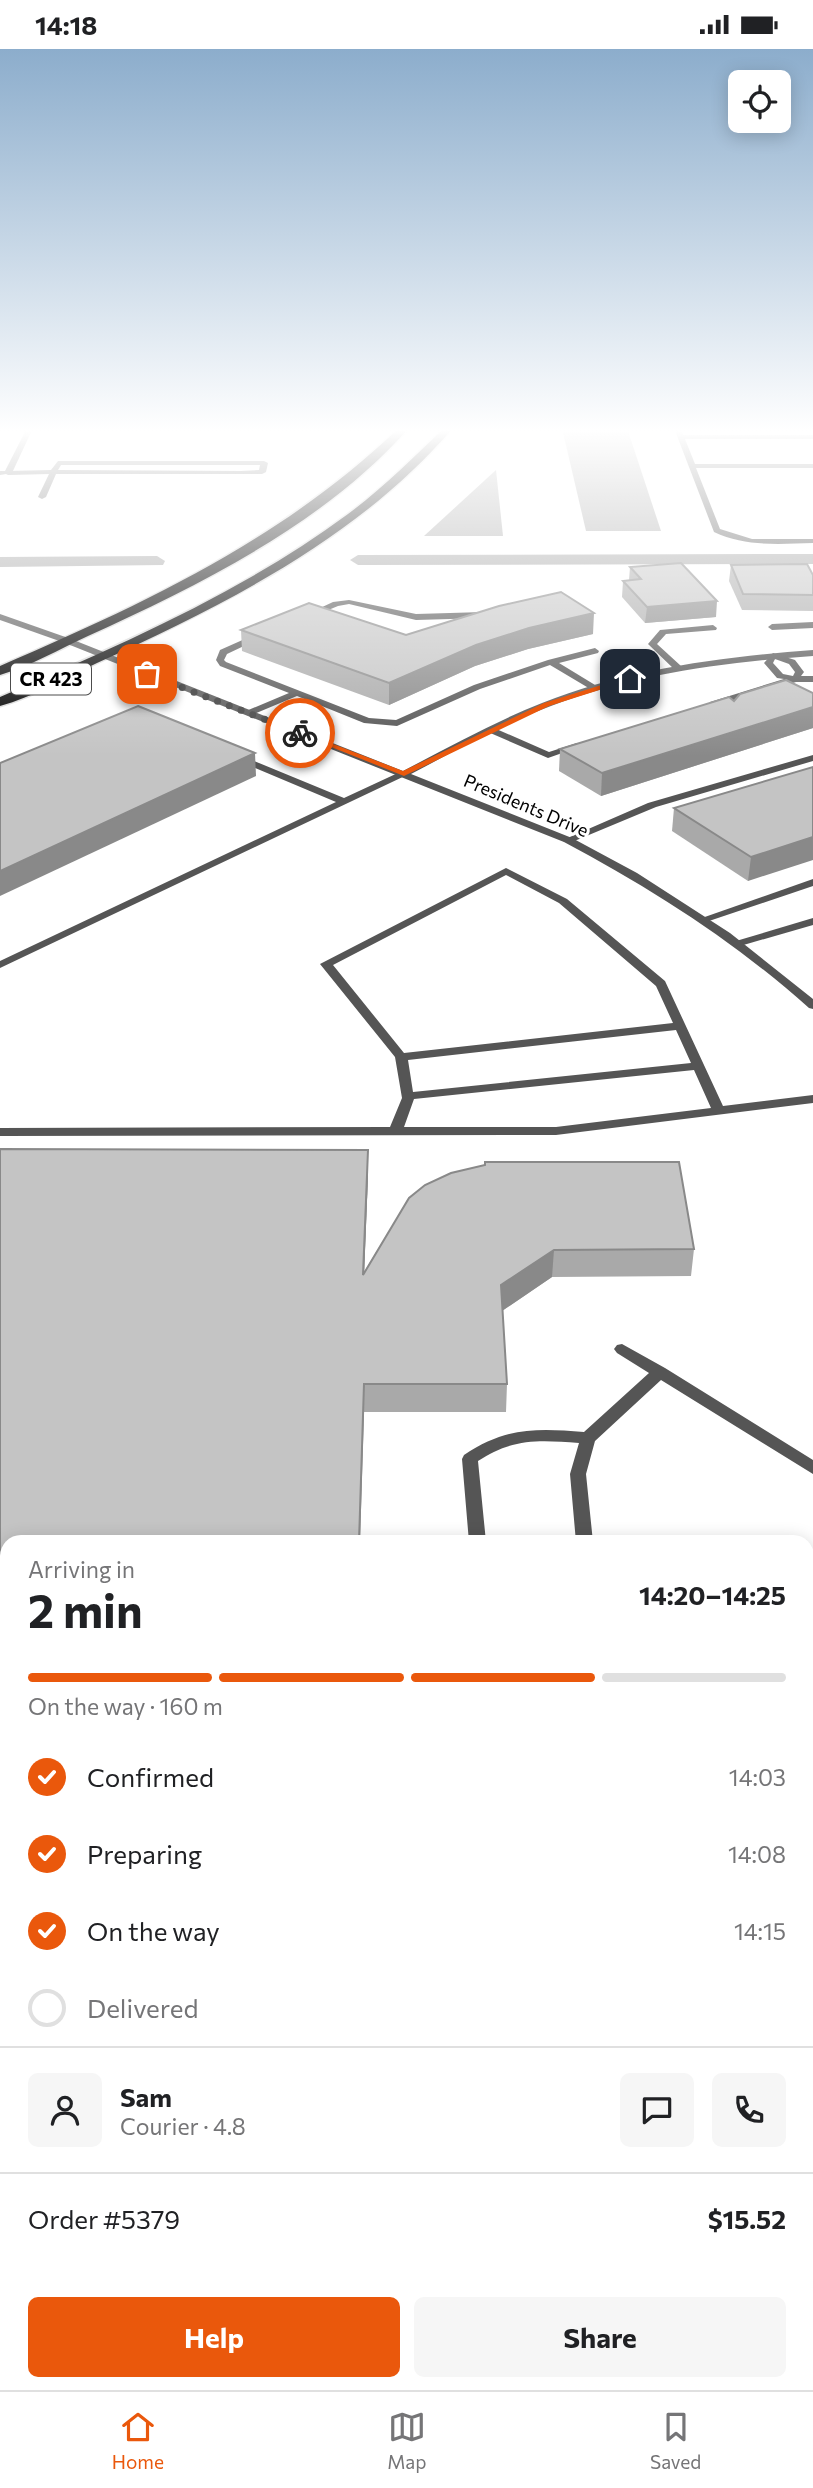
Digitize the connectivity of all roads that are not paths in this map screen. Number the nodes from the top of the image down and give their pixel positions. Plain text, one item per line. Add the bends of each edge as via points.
1 (264, 537) edge
2 (317, 537) edge
3 (736, 537) edge
4 (813, 541) edge
5 (497, 614) edge
6 (0, 617) edge
7 (300, 619) edge
8 (813, 625) edge
9 (772, 627) dead end
10 (713, 628) dead end
11 (264, 634) edge
12 (68, 641) junction
13 (595, 651) dead end
14 (813, 653) edge
15 (103, 656) junction
16 (773, 656) junction
17 (551, 662) junction
18 (678, 667) junction
19 (0, 671) edge
20 (795, 679) junction
21 (813, 679) edge
22 (595, 688) junction
23 (297, 693) junction
24 (0, 702) edge
25 (704, 707) edge
26 (249, 713) junction
27 (491, 730) junction
28 (587, 743) edge
29 (228, 754) edge
30 (813, 758) edge
31 (404, 774) junction
32 (344, 802) junction
33 (568, 840) junction
34 (813, 882) edge
35 (705, 919) junction
36 (812, 921) edge
37 (740, 943) junction
38 (0, 965) edge
39 (813, 1005) edge
40 (680, 1026) junction
41 (401, 1057) junction
42 (698, 1066) junction
43 (408, 1096) junction
44 (813, 1099) edge
45 (718, 1109) junction
46 (396, 1130) junction
47 (0, 1132) edge
48 (622, 1349) dead end
49 (660, 1372) junction
50 (588, 1438) junction
51 (813, 1468) edge
52 (477, 1535) edge
53 (584, 1535) edge

1 - 12 highway, CR 423 via 195,578
2 - 15 highway, CR 423 via 214,601
3 - 4 street
5 - 7 street via 416,617 349,603
6 - 12 street, Presidents Drive
8 - 9 street
10 - 18 street via 663,632 652,644
11 - 23 street via 228,649 220,660 231,669
12 - 15 street, Presidents Drive
12 - 19 highway, CR 423
13 - 17 street
14 - 16 street
15 - 24 highway, CR 423
15 - 26 street, Presidents Drive
16 - 18 street
16 - 20 street via 792,662 800,672
16 - 20 street via 768,663 780,676
17 - 22 street
17 - 23 street via 477,687 397,723 367,722
18 - 22 street
20 - 21 street
20 - 25 street
22 - 27 street
23 - 26 street
26 - 31 street, Presidents Drive
27 - 28 street via 548,755
27 - 31 street
29 - 32 street
30 - 33 street via 652,805
31 - 32 street
31 - 33 street, Presidents Drive
32 - 38 street
33 - 35 street, Presidents Drive
34 - 35 street
35 - 37 street, Presidents Drive
36 - 37 street
37 - 39 street, Presidents Drive
40 - 41 street
40 - 41 street via 662,984 562,901 506,871 326,964
40 - 42 street
41 - 43 street
42 - 43 street
42 - 45 street
43 - 46 street
44 - 45 street
45 - 46 street via 556,1131
46 - 47 street
48 - 49 street
49 - 50 street
49 - 51 street
50 - 52 street via 522,1434 489,1444 470,1459
50 - 53 street via 578,1474

